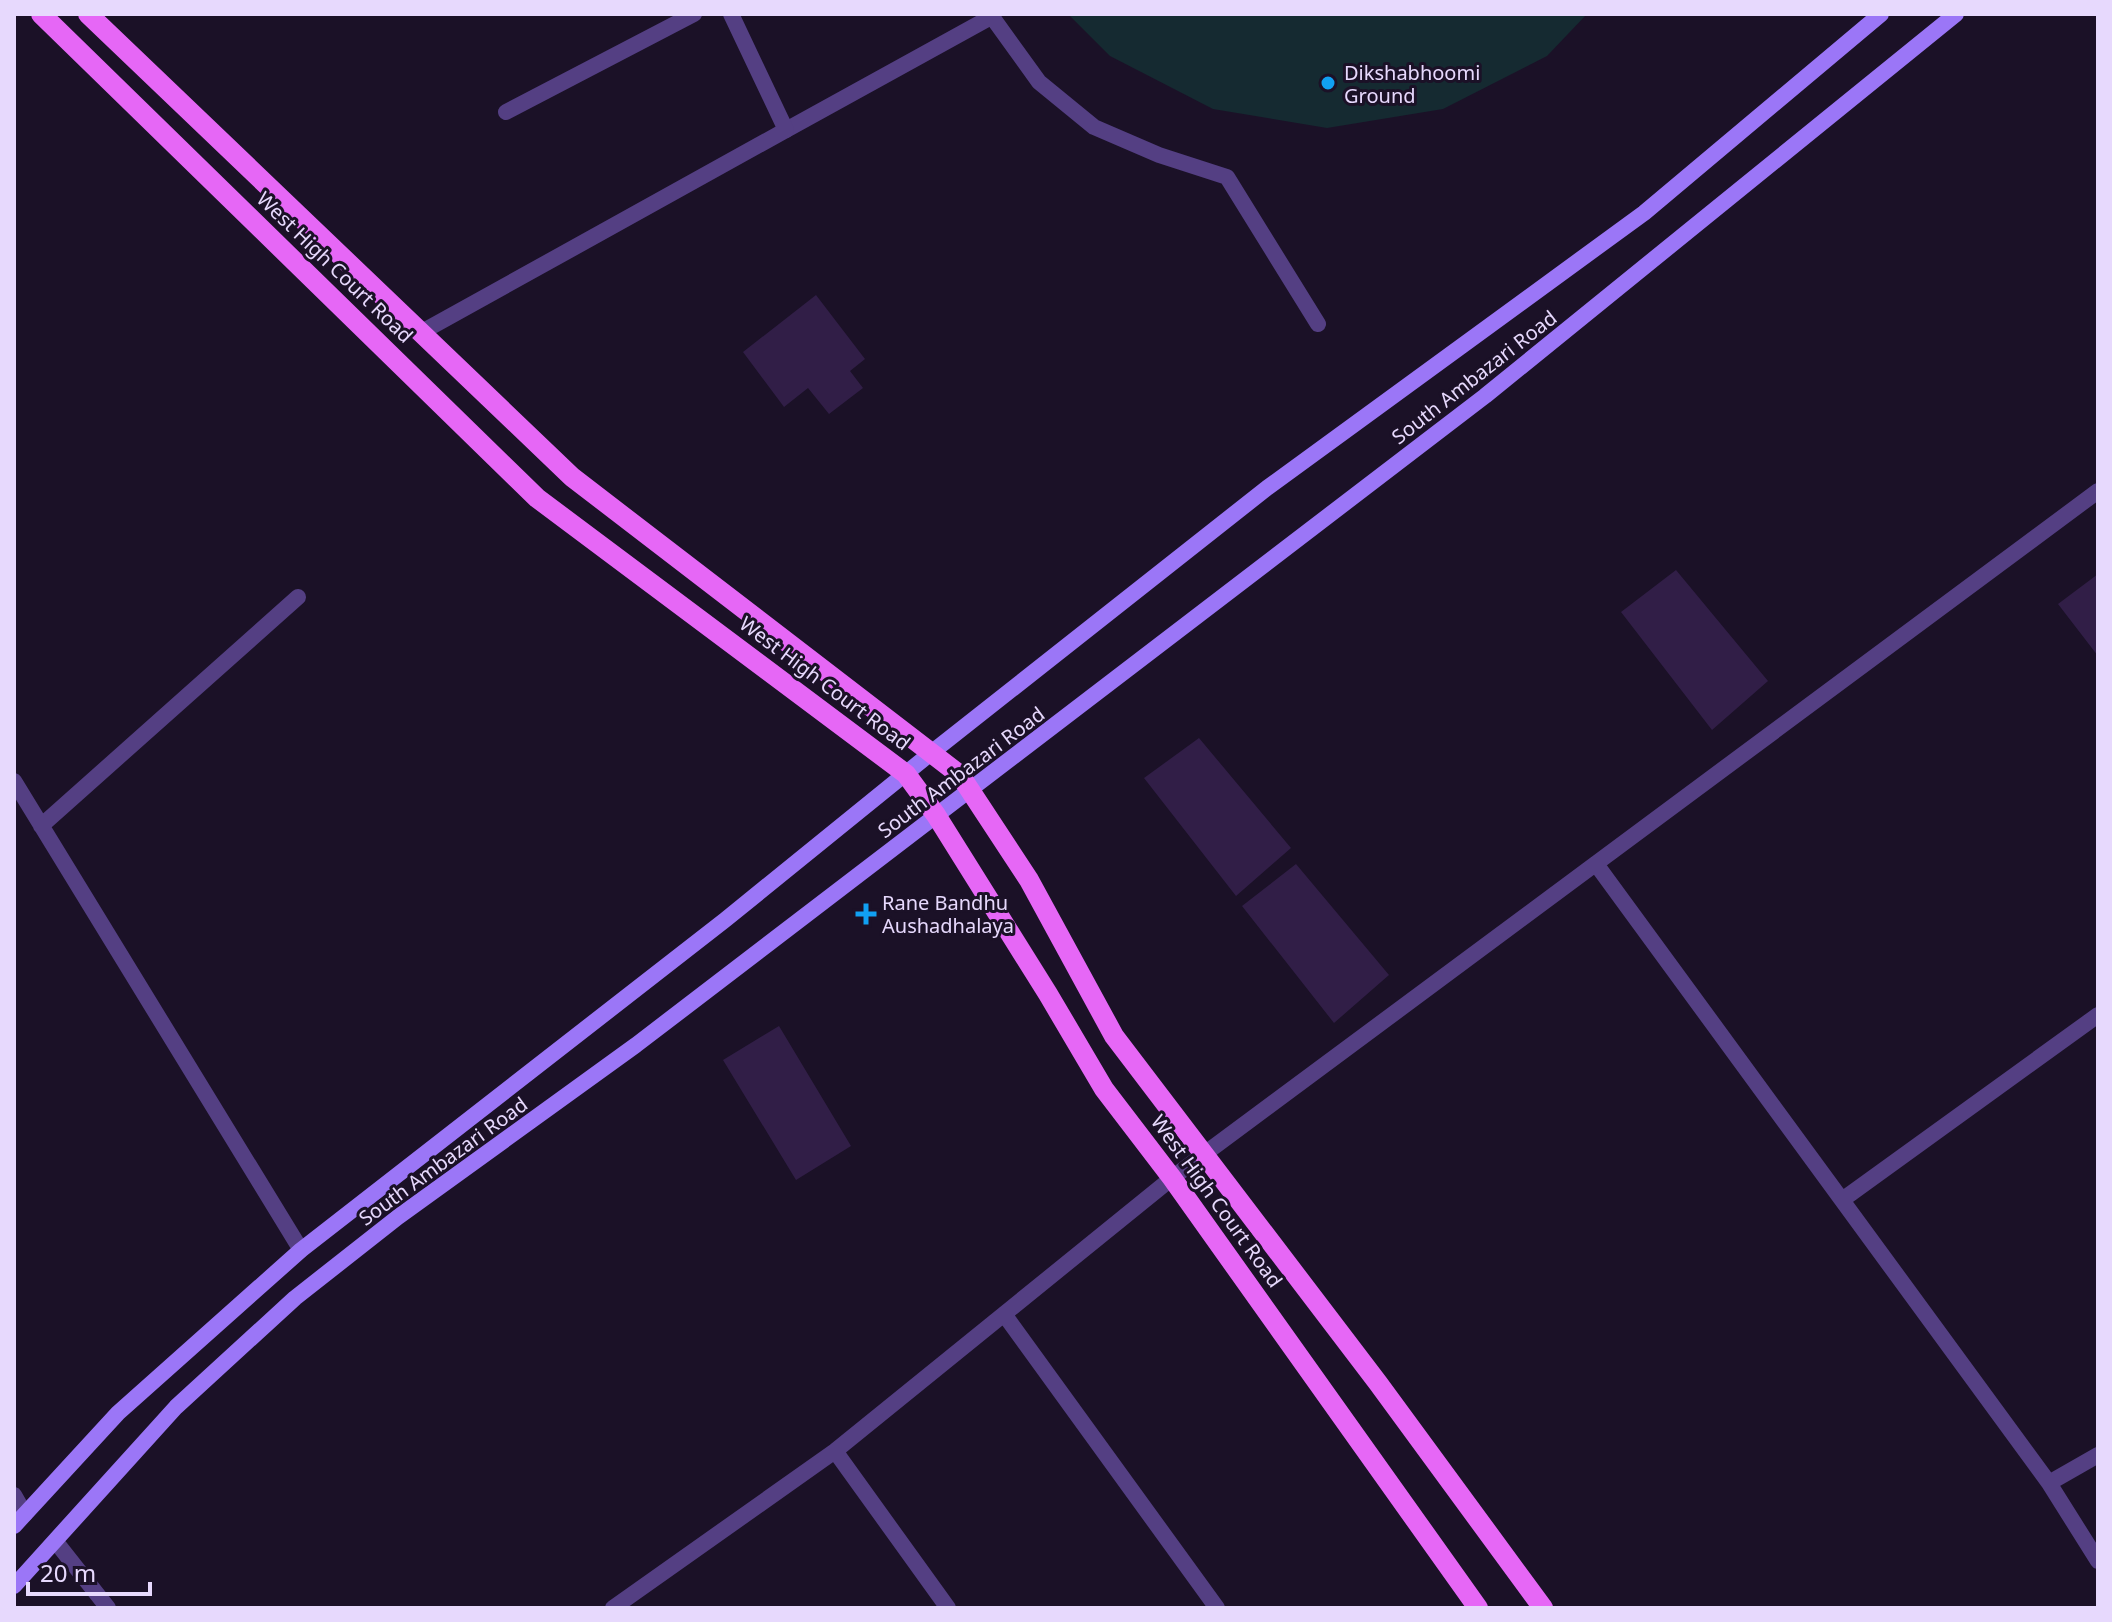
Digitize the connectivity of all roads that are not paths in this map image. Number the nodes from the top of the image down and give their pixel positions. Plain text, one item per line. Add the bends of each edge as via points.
1 (41, 14) edge
2 (88, 14) edge
3 (694, 14) edge
4 (731, 14) edge
5 (1881, 14) edge
6 (1956, 14) edge
7 (991, 15) edge
8 (506, 112) dead end
9 (786, 130) junction
10 (1318, 324) dead end
11 (420, 333) junction
12 (2098, 491) edge
13 (298, 597) dead end
14 (931, 753) junction
15 (906, 774) junction
16 (14, 781) edge
17 (965, 783) junction
18 (936, 815) junction
19 (41, 826) junction
20 (1596, 864) junction
21 (2098, 1015) edge
22 (1204, 1155) junction
23 (1172, 1178) junction
24 (1842, 1200) junction
25 (301, 1250) junction
26 (1004, 1314) junction
27 (835, 1451) junction
28 (2098, 1455) edge
29 (2049, 1483) junction
30 (14, 1495) edge
31 (20, 1520) edge
32 (56, 1542) junction
33 (2098, 1561) edge
34 (14, 1586) edge
35 (108, 1608) edge
36 (613, 1608) edge
37 (948, 1608) edge
38 (1217, 1608) edge
39 (1478, 1608) edge
40 (1543, 1608) edge

1 - 15 main road, West High Court Road via 537,498
2 - 11 main road, West High Court Road
3 - 8 street
4 - 9 street
5 - 14 main road, South Ambazari Road via 1644,213 1267,488
6 - 17 main road, South Ambazari Road via 1485,396
7 - 9 street
7 - 10 street via 1039,82 1094,127 1227,177
9 - 11 street
11 - 14 main road, West High Court Road via 572,477
12 - 20 street
13 - 19 street
14 - 15 main road, South Ambazari Road
14 - 17 main road, West High Court Road
15 - 18 main road, West High Court Road
15 - 25 main road, South Ambazari Road
16 - 19 street
17 - 18 main road, South Ambazari Road
17 - 22 main road, West High Court Road via 1029,880 1114,1036
18 - 23 main road, West High Court Road via 1104,1089
18 - 32 main road, South Ambazari Road via 295,1298 176,1407
19 - 25 street
20 - 22 street
20 - 24 street
21 - 24 street
22 - 23 street
22 - 40 main road, West High Court Road
23 - 26 street
23 - 39 main road, West High Court Road
24 - 29 street
25 - 31 main road, South Ambazari Road via 118,1413
26 - 27 street
26 - 38 street
27 - 36 street
27 - 37 street
28 - 29 street
29 - 33 street
30 - 31 street
32 - 34 main road, South Ambazari Road
32 - 35 street

